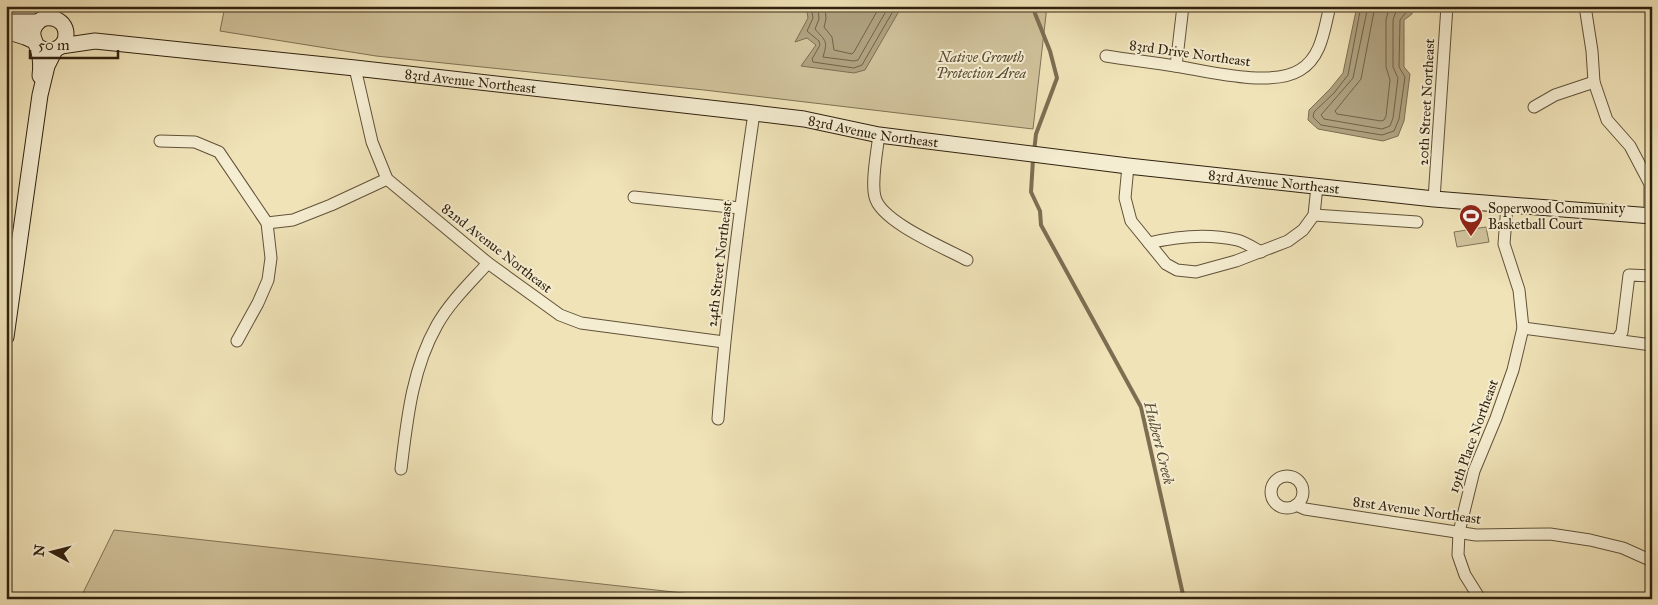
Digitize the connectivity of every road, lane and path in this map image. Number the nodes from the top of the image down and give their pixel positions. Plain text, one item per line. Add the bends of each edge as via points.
1 (62, 6) edge
2 (1183, 6) edge
3 (1330, 6) edge
4 (1447, 6) edge
5 (1585, 6) edge
6 (43, 16) edge
7 (6, 22) edge
8 (63, 26) junction
9 (6, 32) edge
10 (95, 41) junction
11 (36, 44) junction
12 (58, 48) junction
13 (1106, 56) dead end
14 (1176, 66) junction
15 (355, 68) junction
16 (1594, 82) junction
17 (40, 95) junction
18 (1534, 107) dead end
19 (754, 113) junction
20 (879, 135) junction
21 (160, 141) dead end
22 (1128, 166) junction
23 (387, 178) junction
24 (1317, 186) junction
25 (634, 197) dead end
26 (1434, 199) junction
27 (1507, 205) junction
28 (740, 208) junction
29 (1314, 215) junction
30 (1651, 216) edge
31 (1418, 222) dead end
32 (267, 223) junction
33 (1148, 243) junction
34 (1262, 252) junction
35 (967, 260) dead end
36 (488, 263) junction
37 (1652, 276) edge
38 (1523, 328) junction
39 (6, 337) edge
40 (1617, 340) junction
41 (237, 341) dead end
42 (724, 342) junction
43 (1652, 345) edge
44 (718, 419) dead end
45 (401, 468) dead end
46 (1296, 505) dead end
47 (1458, 532) junction
48 (1652, 561) edge
49 (1480, 599) edge

1 - 8 street
2 - 14 street
3 - 14 street, 83rd Drive Northeast via 1320,46 1300,70 1284,76 1248,77
4 - 26 street, 20th Street Northeast
5 - 16 street
6 - 7 street
6 - 8 street via 53,18
6 - 11 street via 33,31
8 - 10 street, 83rd Avenue Northeast
8 - 12 street via 66,37
9 - 11 street
10 - 12 street, 83rd Avenue Northeast
10 - 15 street, 83rd Avenue Northeast
11 - 12 street via 45,50
11 - 17 street via 40,61
12 - 17 street via 47,66
13 - 14 street, 83rd Drive Northeast
15 - 19 street, 83rd Avenue Northeast
15 - 23 street via 372,142
16 - 18 street via 1555,94
16 - 30 street via 1608,120 1630,146 1650,184
17 - 39 street
19 - 20 street, 83rd Avenue Northeast via 804,119
19 - 28 street, 24th Street Northeast
20 - 22 street, 83rd Avenue Northeast
20 - 35 street via 874,180 875,198 883,211 898,224
21 - 32 street via 195,142 219,152
22 - 24 street, 83rd Avenue Northeast
22 - 33 street via 1127,206 1131,221
23 - 32 street via 293,220
23 - 36 street, 82nd Avenue Northeast
24 - 26 street, 83rd Avenue Northeast
24 - 29 street
25 - 28 street
26 - 27 street, 83rd Avenue Northeast
27 - 30 street, 83rd Avenue Northeast
27 - 38 street, 19th Place Northeast via 1504,244 1519,290
28 - 42 street, 24th Street Northeast
29 - 31 street
29 - 34 street via 1303,230 1288,241
32 - 41 street via 271,258 268,280
33 - 34 street via 1176,236 1209,236 1239,241
33 - 34 street via 1166,264 1177,270 1196,272
36 - 42 street, 82nd Avenue Northeast via 560,315 581,323
36 - 45 street via 442,318 426,349 409,409
37 - 40 street via 1629,275 1622,332
38 - 40 street
38 - 47 street, 19th Place Northeast via 1496,418 1474,471
40 - 43 street
42 - 44 street, 24th Street Northeast
46 - 47 street, 81st Avenue Northeast
47 - 48 street, 81st Avenue Northeast via 1476,535 1550,534 1622,548
47 - 49 street, 19th Place Northeast via 1458,555 1465,575

